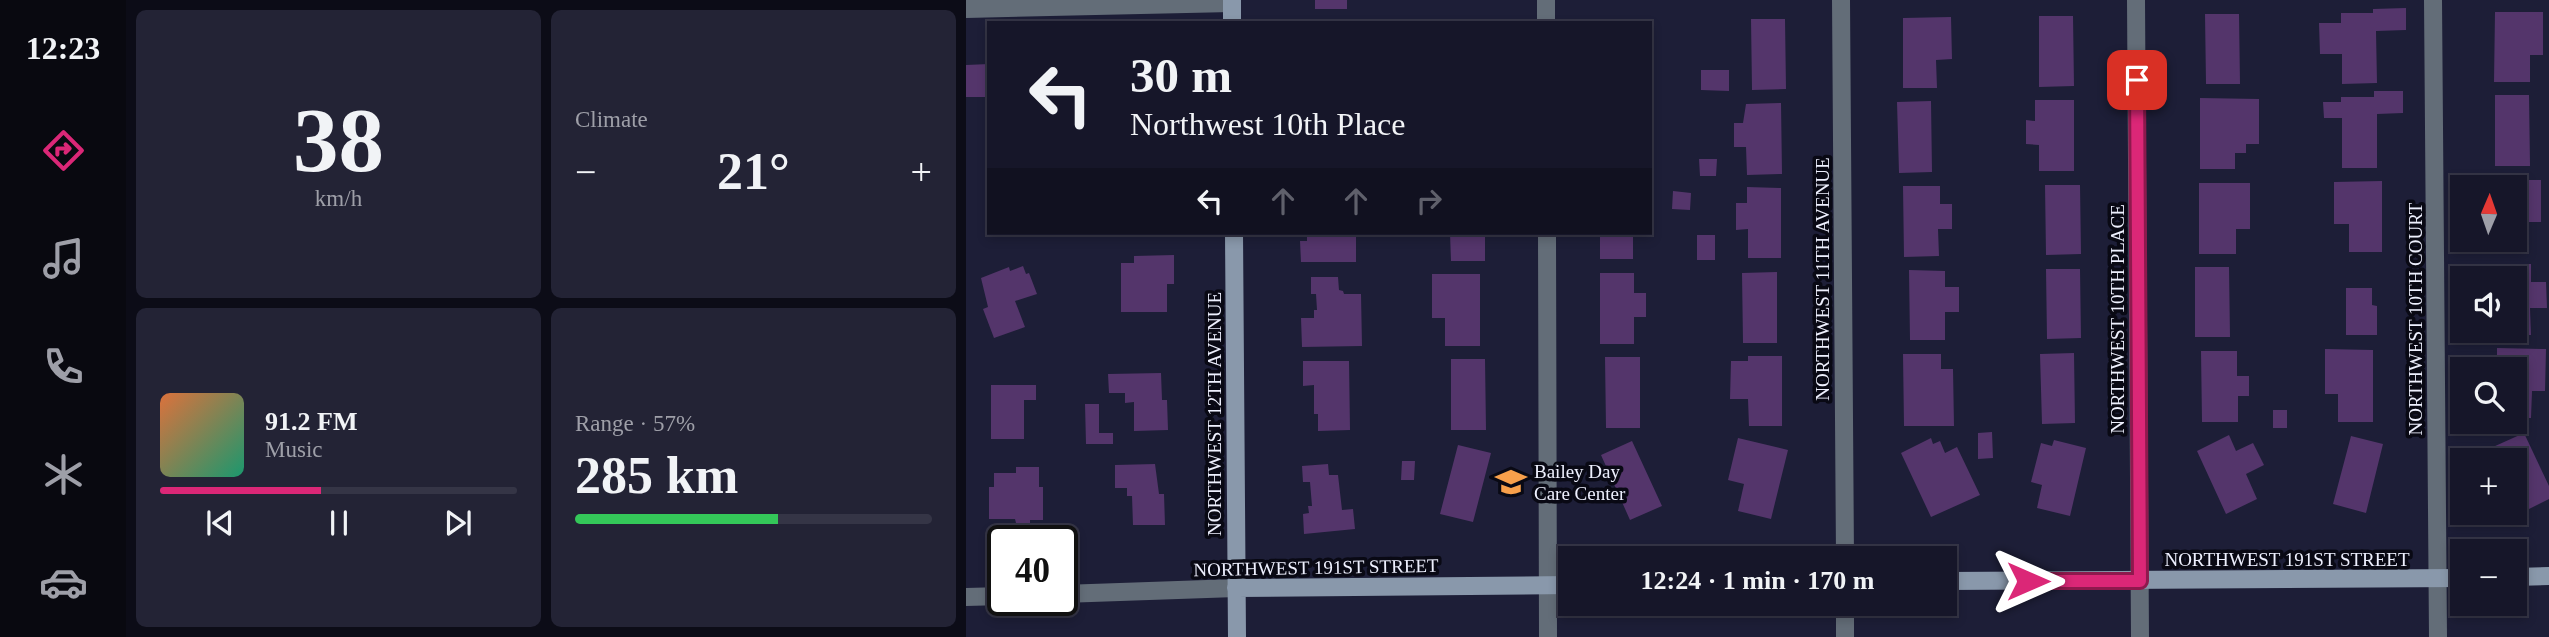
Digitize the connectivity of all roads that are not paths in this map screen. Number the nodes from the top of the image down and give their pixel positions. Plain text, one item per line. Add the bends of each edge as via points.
1 (1546, 0) edge
2 (1841, 0) edge
3 (2136, 0) edge
4 (2433, 0) edge
5 (1232, 2) edge
6 (966, 9) edge
7 (1232, 21) edge
8 (1546, 21) edge
9 (1234, 235) edge
10 (1547, 235) edge
11 (1845, 546) edge
12 (2549, 576) edge
13 (2527, 577) edge
14 (2438, 578) junction
15 (2450, 578) edge
16 (1957, 581) edge
17 (2140, 581) junction
18 (1548, 585) junction
19 (1558, 585) edge
20 (1236, 588) junction
21 (1078, 593) edge
22 (987, 596) edge
23 (966, 597) edge
24 (1845, 616) edge
25 (1237, 637) edge
26 (1548, 637) edge
27 (1845, 637) edge
28 (2140, 637) edge
29 (2438, 637) edge

1 - 8 street
2 - 11 street, NORTHWEST 11TH AVENUE
3 - 17 street, NORTHWEST 10TH PLACE
4 - 14 street, NORTHWEST 10TH COURT
5 - 6 street
5 - 7 street
9 - 20 street, NORTHWEST 12TH AVENUE
10 - 18 street
12 - 13 street
14 - 15 street, NORTHWEST 191ST STREET
14 - 17 street, NORTHWEST 191ST STREET
14 - 29 street, NORTHWEST 10TH COURT
16 - 17 street, NORTHWEST 191ST STREET
17 - 28 street, NORTHWEST 10TH PLACE
18 - 19 street, NORTHWEST 191ST STREET
18 - 20 street, NORTHWEST 191ST STREET
18 - 26 street
20 - 21 street, NORTHWEST 191ST STREET
20 - 25 street, NORTHWEST 12TH AVENUE
22 - 23 street
24 - 27 street

